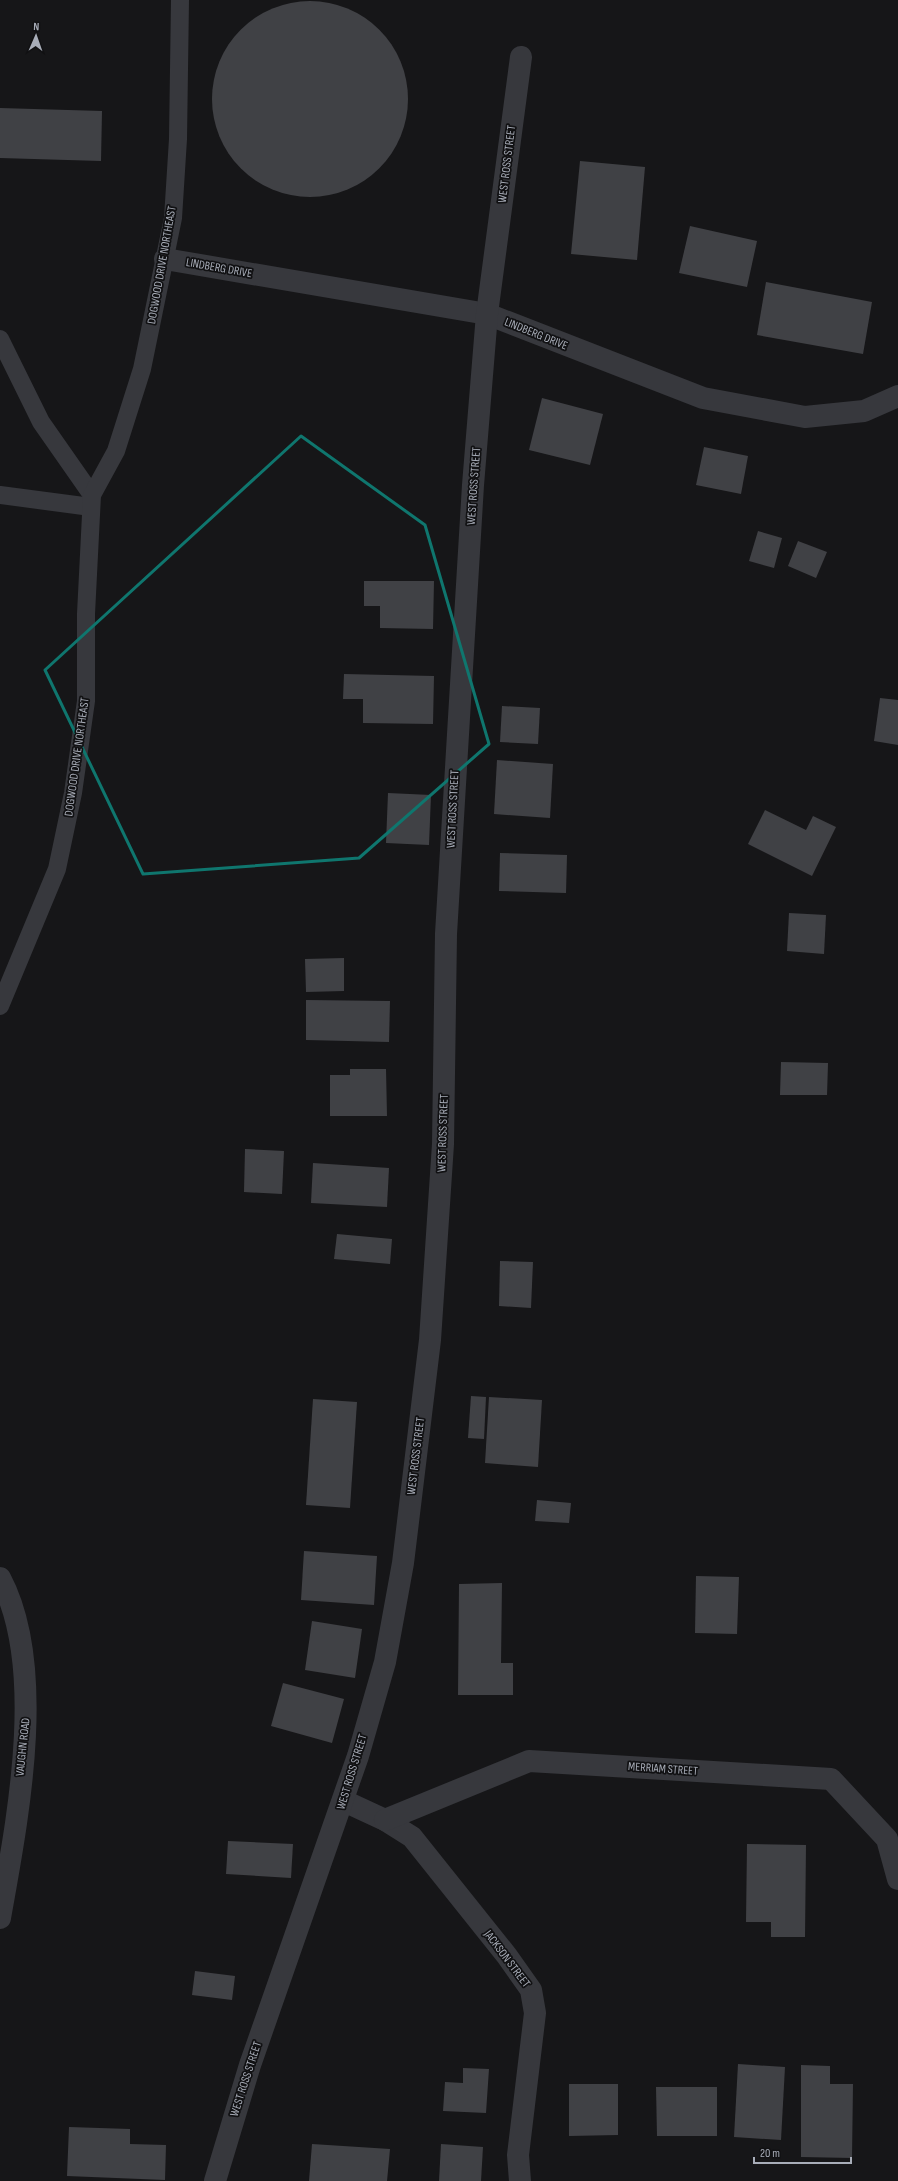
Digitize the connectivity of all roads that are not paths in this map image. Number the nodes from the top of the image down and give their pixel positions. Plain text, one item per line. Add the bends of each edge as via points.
1 (180, 0) edge
2 (521, 58) dead end
3 (164, 259) junction
4 (487, 314) junction
5 (0, 340) edge
6 (898, 396) edge
7 (0, 494) edge
8 (91, 501) junction
9 (0, 1006) edge
10 (0, 1578) edge
11 (344, 1801) junction
12 (384, 1820) junction
13 (898, 1878) edge
14 (0, 1918) edge
15 (215, 2181) edge
16 (520, 2181) edge

1 - 3 lane, DOGWOOD DRIVE NORTHEAST via 178,139 173,218
2 - 4 street, WEST ROSS STREET
3 - 4 street, LINDBERG DRIVE
3 - 8 lane, DOGWOOD DRIVE NORTHEAST via 142,368 116,451
4 - 6 street, LINDBERG DRIVE via 703,398 805,417 864,411
4 - 11 street, WEST ROSS STREET via 473,485 446,926 443,1144 430,1340 400,1578 385,1662
5 - 8 lane via 41,422
7 - 8 lane
8 - 9 lane, DOGWOOD DRIVE NORTHEAST via 86,614 86,701 73,793 58,869
10 - 14 street, VAUGHN ROAD via 7,1592 20,1636 27,1713 14,1835
11 - 12 street, JACKSON STREET
11 - 15 street, WEST ROSS STREET via 250,2065
12 - 13 street, MERRIAM STREET via 529,1761 831,1779 887,1839
12 - 16 street, JACKSON STREET via 412,1837 531,1990 535,2013 518,2154

